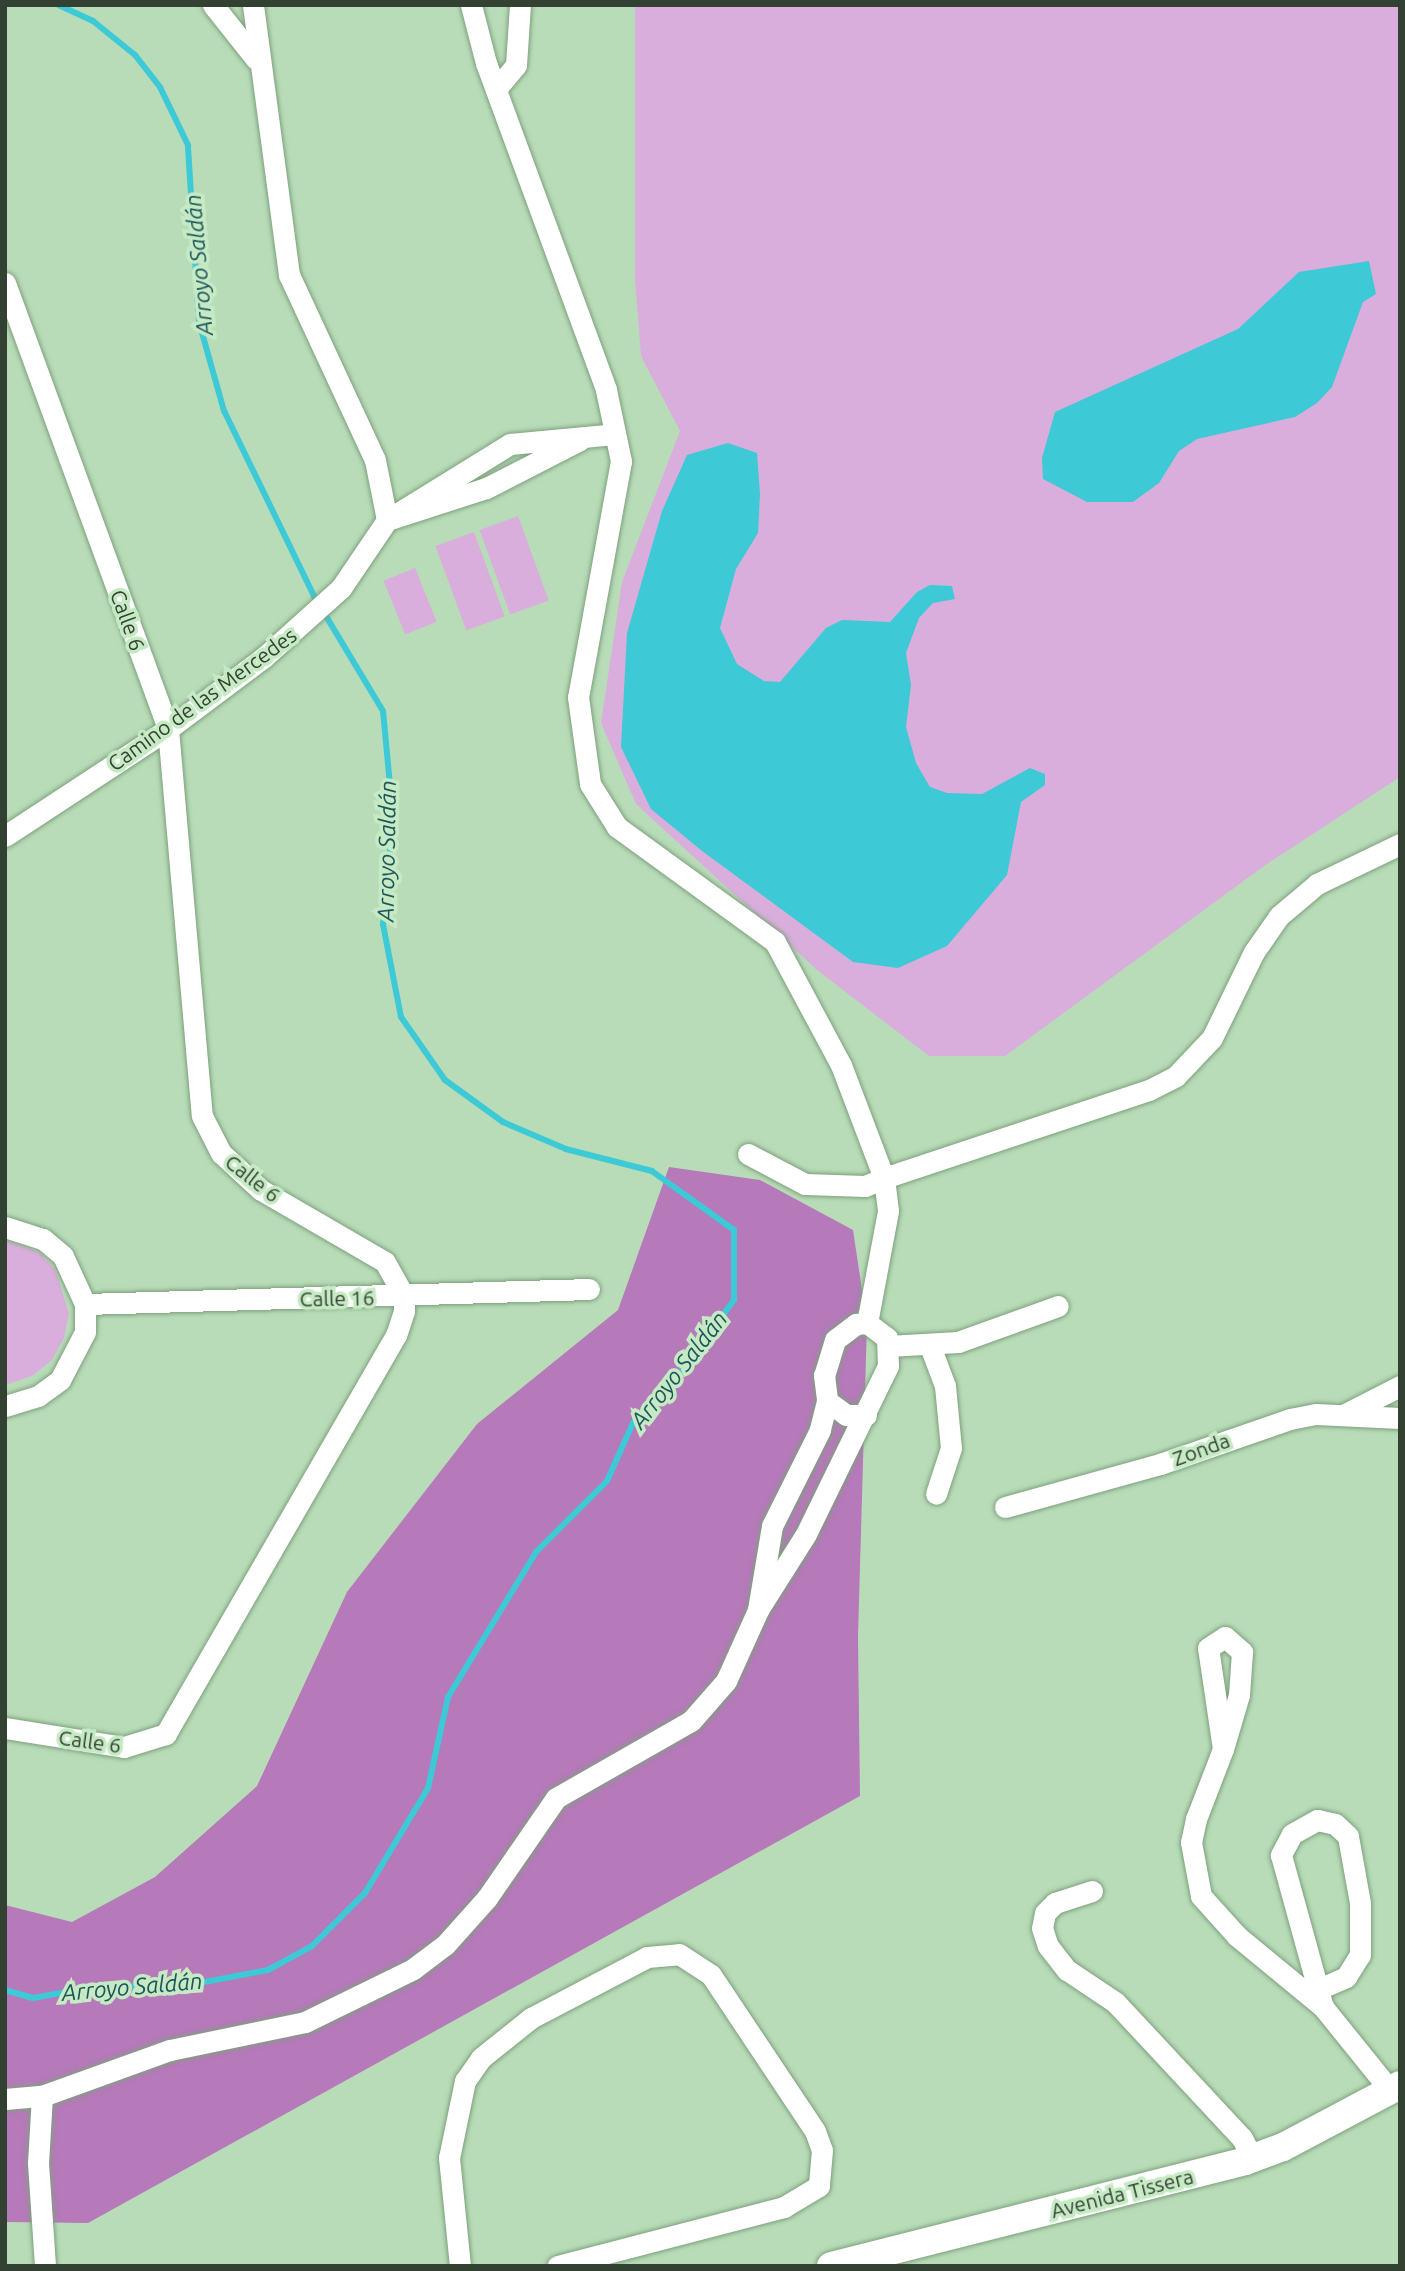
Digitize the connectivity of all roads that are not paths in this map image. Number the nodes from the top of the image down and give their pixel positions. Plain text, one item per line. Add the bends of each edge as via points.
1 (213, 5) edge
2 (253, 5) edge
3 (471, 5) edge
4 (520, 5) edge
5 (256, 59) junction
6 (496, 89) junction
7 (5, 283) edge
8 (615, 434) junction
9 (580, 440) junction
10 (387, 520) junction
11 (168, 729) junction
12 (5, 836) edge
13 (1400, 844) edge
14 (748, 1154) dead end
15 (884, 1178) junction
16 (5, 1227) edge
17 (589, 1289) dead end
18 (404, 1296) junction
19 (85, 1304) junction
20 (1058, 1306) dead end
21 (867, 1323) junction
22 (888, 1346) junction
23 (930, 1346) junction
24 (1400, 1387) edge
25 (827, 1401) junction
26 (5, 1406) edge
27 (1345, 1414) junction
28 (866, 1415) junction
29 (1400, 1418) edge
30 (936, 1494) dead end
31 (1005, 1507) dead end
32 (758, 1610) junction
33 (5, 1728) edge
34 (1223, 1749) dead end
35 (1092, 1891) dead end
36 (1321, 1998) junction
37 (1397, 2091) edge
38 (42, 2096) junction
39 (5, 2099) edge
40 (1252, 2158) junction
41 (45, 2266) edge
42 (460, 2266) edge
43 (558, 2266) edge
44 (831, 2266) edge

1 - 5 street
2 - 5 street
3 - 6 street
4 - 6 street via 516,65
5 - 10 street via 289,275 374,460
6 - 8 street via 606,390
7 - 11 street, Calle 6
8 - 9 street
8 - 15 street via 620,478 578,697 590,784 617,827 775,942 841,1065
9 - 10 street via 486,488
9 - 10 street via 510,444
10 - 11 street, Camino de las Mercedes via 341,588 301,626
11 - 12 street, Camino de las Mercedes
11 - 18 street, Calle 6 via 197,1093 206,1126 234,1167 261,1189 385,1262
13 - 15 street via 1317,884 1279,916 1254,952 1212,1038 1176,1076 1149,1090
14 - 15 street via 805,1184 865,1186
15 - 21 street via 888,1211
16 - 19 street via 43,1239 63,1256
17 - 18 street, Calle 16
18 - 19 street, Calle 16
18 - 33 street, Calle 6 via 396,1335 166,1734 124,1747
19 - 26 street via 85,1332 60,1380 38,1396
20 - 23 street via 957,1342
21 - 22 street via 882,1330
21 - 25 street via 856,1324 835,1340 824,1375
22 - 23 street
22 - 28 street via 888,1366
23 - 30 street via 945,1386 951,1448
24 - 27 street
25 - 28 street via 846,1415
25 - 32 street via 820,1430 772,1526
27 - 29 street, Zonda
27 - 31 street, Zonda via 1280,1422 1160,1464
28 - 32 street via 806,1534
32 - 38 street via 726,1681 709,1705 658,1744 556,1798 466,1925 412,1969 305,2022 170,2050
34 - 36 street via 1191,1842 1201,1896 1237,1936
35 - 40 street via 1055,1903 1045,1913 1042,1928 1048,1946 1067,1970 1115,2002 1242,2138
36 - 36 street via 1281,1855 1292,1834 1317,1820 1335,1824 1348,1836 1360,1903 1360,1955 1346,1977
36 - 37 street
37 - 40 main road, Avenida Tissera
38 - 39 street
38 - 41 street via 38,2163
40 - 44 main road, Avenida Tissera
42 - 43 street via 449,2158 466,2081 481,2058 531,2018 647,1957 679,1954 711,1975 815,2131 822,2150 819,2186 784,2207

